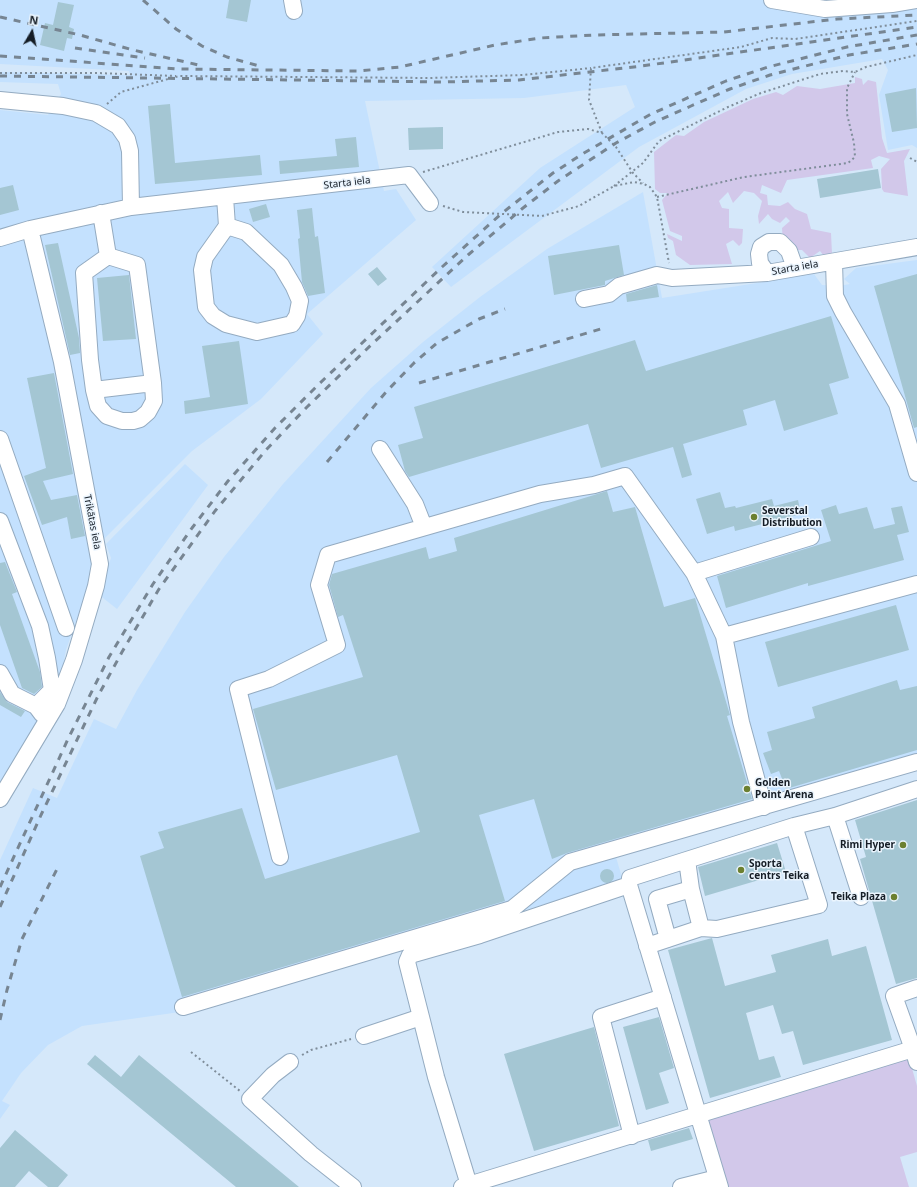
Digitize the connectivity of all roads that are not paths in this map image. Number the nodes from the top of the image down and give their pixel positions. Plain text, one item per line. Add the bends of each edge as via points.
1 (772, 0) edge
2 (917, 0) edge
3 (0, 100) edge
4 (225, 197) junction
5 (430, 203) road end
6 (131, 207) junction
7 (101, 213) junction
8 (227, 226) junction
9 (30, 229) junction
10 (0, 238) edge
11 (917, 247) edge
12 (108, 256) junction
13 (834, 262) junction
14 (795, 268) junction
15 (767, 273) junction
16 (584, 299) dead end
17 (153, 383) junction
18 (94, 390) junction
19 (0, 439) edge
20 (380, 449) dead end
21 (917, 473) edge
22 (0, 521) edge
23 (424, 527) junction
24 (811, 537) dead end
25 (694, 573) junction
26 (917, 584) edge
27 (66, 628) dead end
28 (724, 636) junction
29 (0, 673) edge
30 (36, 706) junction
31 (48, 719) junction
32 (917, 762) edge
33 (917, 788) edge
34 (0, 799) edge
35 (764, 807) junction
36 (835, 816) junction
37 (794, 826) junction
38 (280, 857) dead end
39 (687, 860) junction
40 (629, 885) junction
41 (691, 889) junction
42 (861, 897) dead end
43 (701, 928) junction
44 (668, 939) junction
45 (648, 946) junction
46 (917, 988) edge
47 (663, 997) junction
48 (183, 1007) dead end
49 (421, 1017) junction
50 (364, 1036) road end
51 (915, 1055) edge
52 (290, 1062) road end
53 (698, 1115) junction
54 (632, 1136) junction
55 (718, 1182) edge
56 (471, 1185) edge
57 (352, 1187) edge
58 (681, 1187) edge

1 - 2 street via 825,9
3 - 6 street via 63,106 96,113 118,126 127,139 130,151
4 - 5 street, Starta iela via 409,175
4 - 6 street, Starta iela
4 - 8 street
6 - 7 street, Starta iela
7 - 9 street, Starta iela
7 - 12 street
8 - 8 street via 205,257 202,270 206,307 213,316 226,324 258,332 292,324 297,316 300,301 281,265 246,232
9 - 10 street, Starta iela
9 - 31 street, Trikātas iela via 62,362 100,564 74,660 57,704
11 - 13 street, Starta iela
12 - 17 street via 137,265
12 - 18 street via 84,273
13 - 14 street, Starta iela
13 - 21 street via 835,296 897,404
14 - 15 street, Starta iela
14 - 15 street via 789,251 780,242 769,242 761,247 758,254 760,263
15 - 16 street, Starta iela via 672,278 657,275 619,286 609,294
17 - 18 street
17 - 18 street via 154,401 148,412 134,421 122,421 107,416 98,406
19 - 27 street
20 - 23 street via 415,504
22 - 30 street via 40,626 47,658 52,690
23 - 25 street via 540,494 594,485 625,476
23 - 38 street via 328,555 319,585 337,645 269,679 238,689
24 - 25 street
25 - 28 street
26 - 28 street
28 - 35 street via 741,722
29 - 30 street via 12,694
30 - 31 street
31 - 34 street, Trikātas iela
32 - 35 street
33 - 36 street
35 - 48 street via 570,862 512,909
36 - 37 street
36 - 42 street
37 - 39 street
37 - 43 street via 819,905 716,929
39 - 40 street via 634,876 630,878
39 - 41 street
40 - 45 street
40 - 49 street via 480,935 410,955 407,962
41 - 43 street
41 - 44 street via 657,899
43 - 44 street
44 - 45 street
45 - 47 street
46 - 51 street via 894,996
47 - 53 street
47 - 54 street via 601,1017
49 - 50 street
49 - 56 street via 436,1077
51 - 53 street
52 - 57 street via 273,1075 250,1099
53 - 54 street
53 - 55 street
54 - 56 street
55 - 58 street

